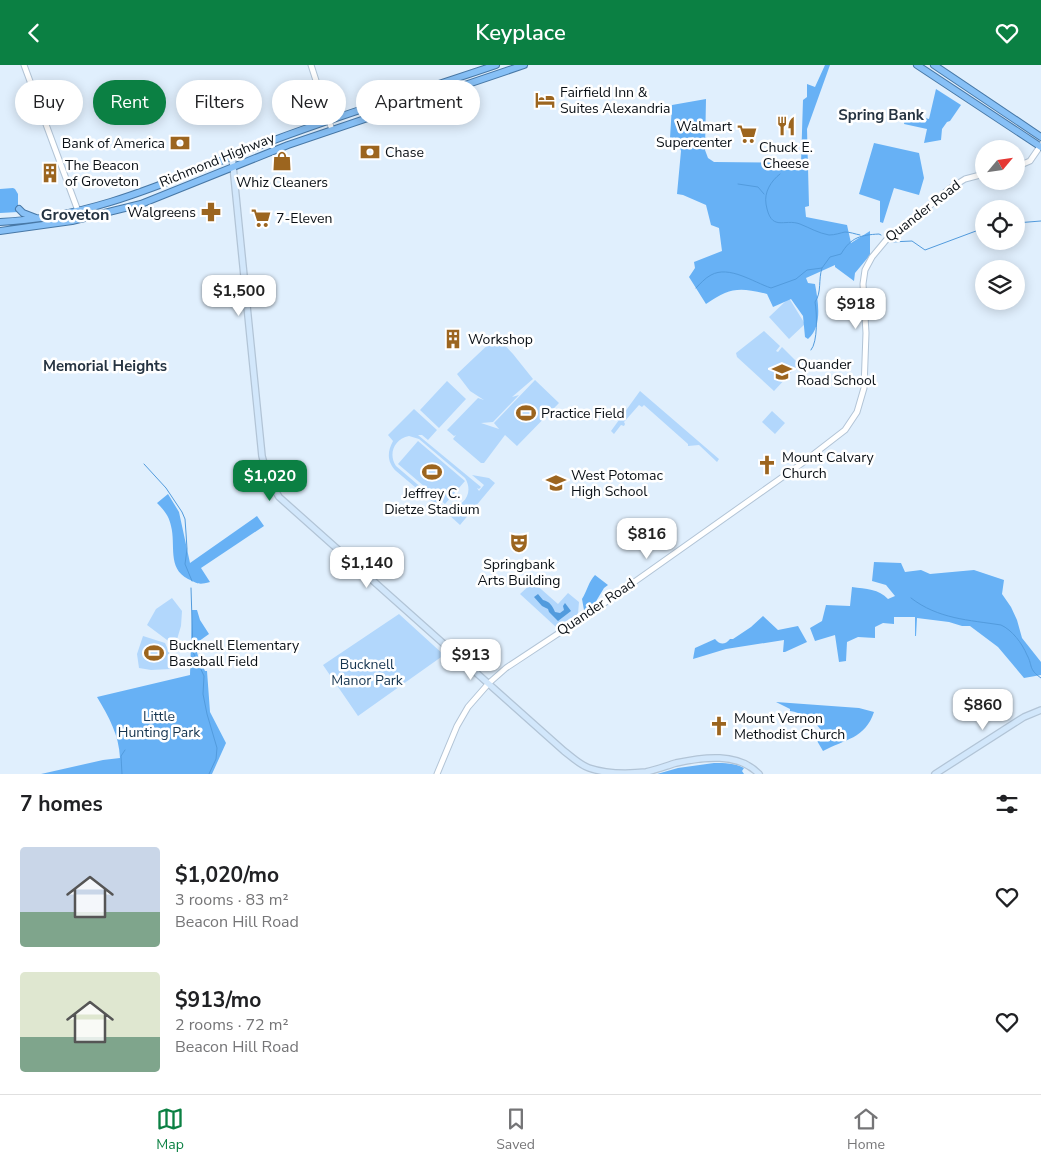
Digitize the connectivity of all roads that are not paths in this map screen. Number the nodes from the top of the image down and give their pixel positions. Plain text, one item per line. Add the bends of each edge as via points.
1 (24, 65) edge
2 (311, 65) edge
3 (496, 65) edge
4 (524, 65) edge
5 (917, 65) edge
6 (934, 65) edge
7 (316, 80) edge
8 (346, 114) edge
9 (316, 125) edge
10 (330, 125) edge
11 (332, 130) junction
12 (1041, 137) edge
13 (1041, 147) edge
14 (232, 156) junction
15 (1025, 163) edge
16 (234, 166) junction
17 (975, 176) edge
18 (19, 209) dead end
19 (78, 211) junction
20 (37, 218) junction
21 (81, 219) junction
22 (0, 222) edge
23 (0, 231) edge
24 (489, 683) junction
25 (1041, 710) edge
26 (436, 774) edge
27 (759, 774) edge
28 (935, 774) edge

1 - 19 street
2 - 7 street
3 - 8 highway, Richmond Highway
4 - 11 highway, Richmond Highway
5 - 13 highway
6 - 12 highway
9 - 14 highway, Richmond Highway
10 - 11 street
11 - 16 highway, Richmond Highway
13 - 15 street
14 - 16 main road
14 - 19 highway, Richmond Highway via 113,203
16 - 21 highway, Richmond Highway via 141,204
16 - 24 main road via 262,456 268,478 289,507
17 - 24 street, Quander Road via 949,189 904,228 886,239 872,257 862,284 866,333 864,388 857,412 845,430 612,597 518,659
18 - 20 highway
19 - 20 highway, Richmond Highway
19 - 21 street
20 - 22 highway, Richmond Highway
21 - 23 highway, Richmond Highway
24 - 26 street, Quander Road via 460,719
24 - 27 main road via 564,751 589,768 625,774 682,762 723,758 744,764
25 - 28 main road via 1017,721

